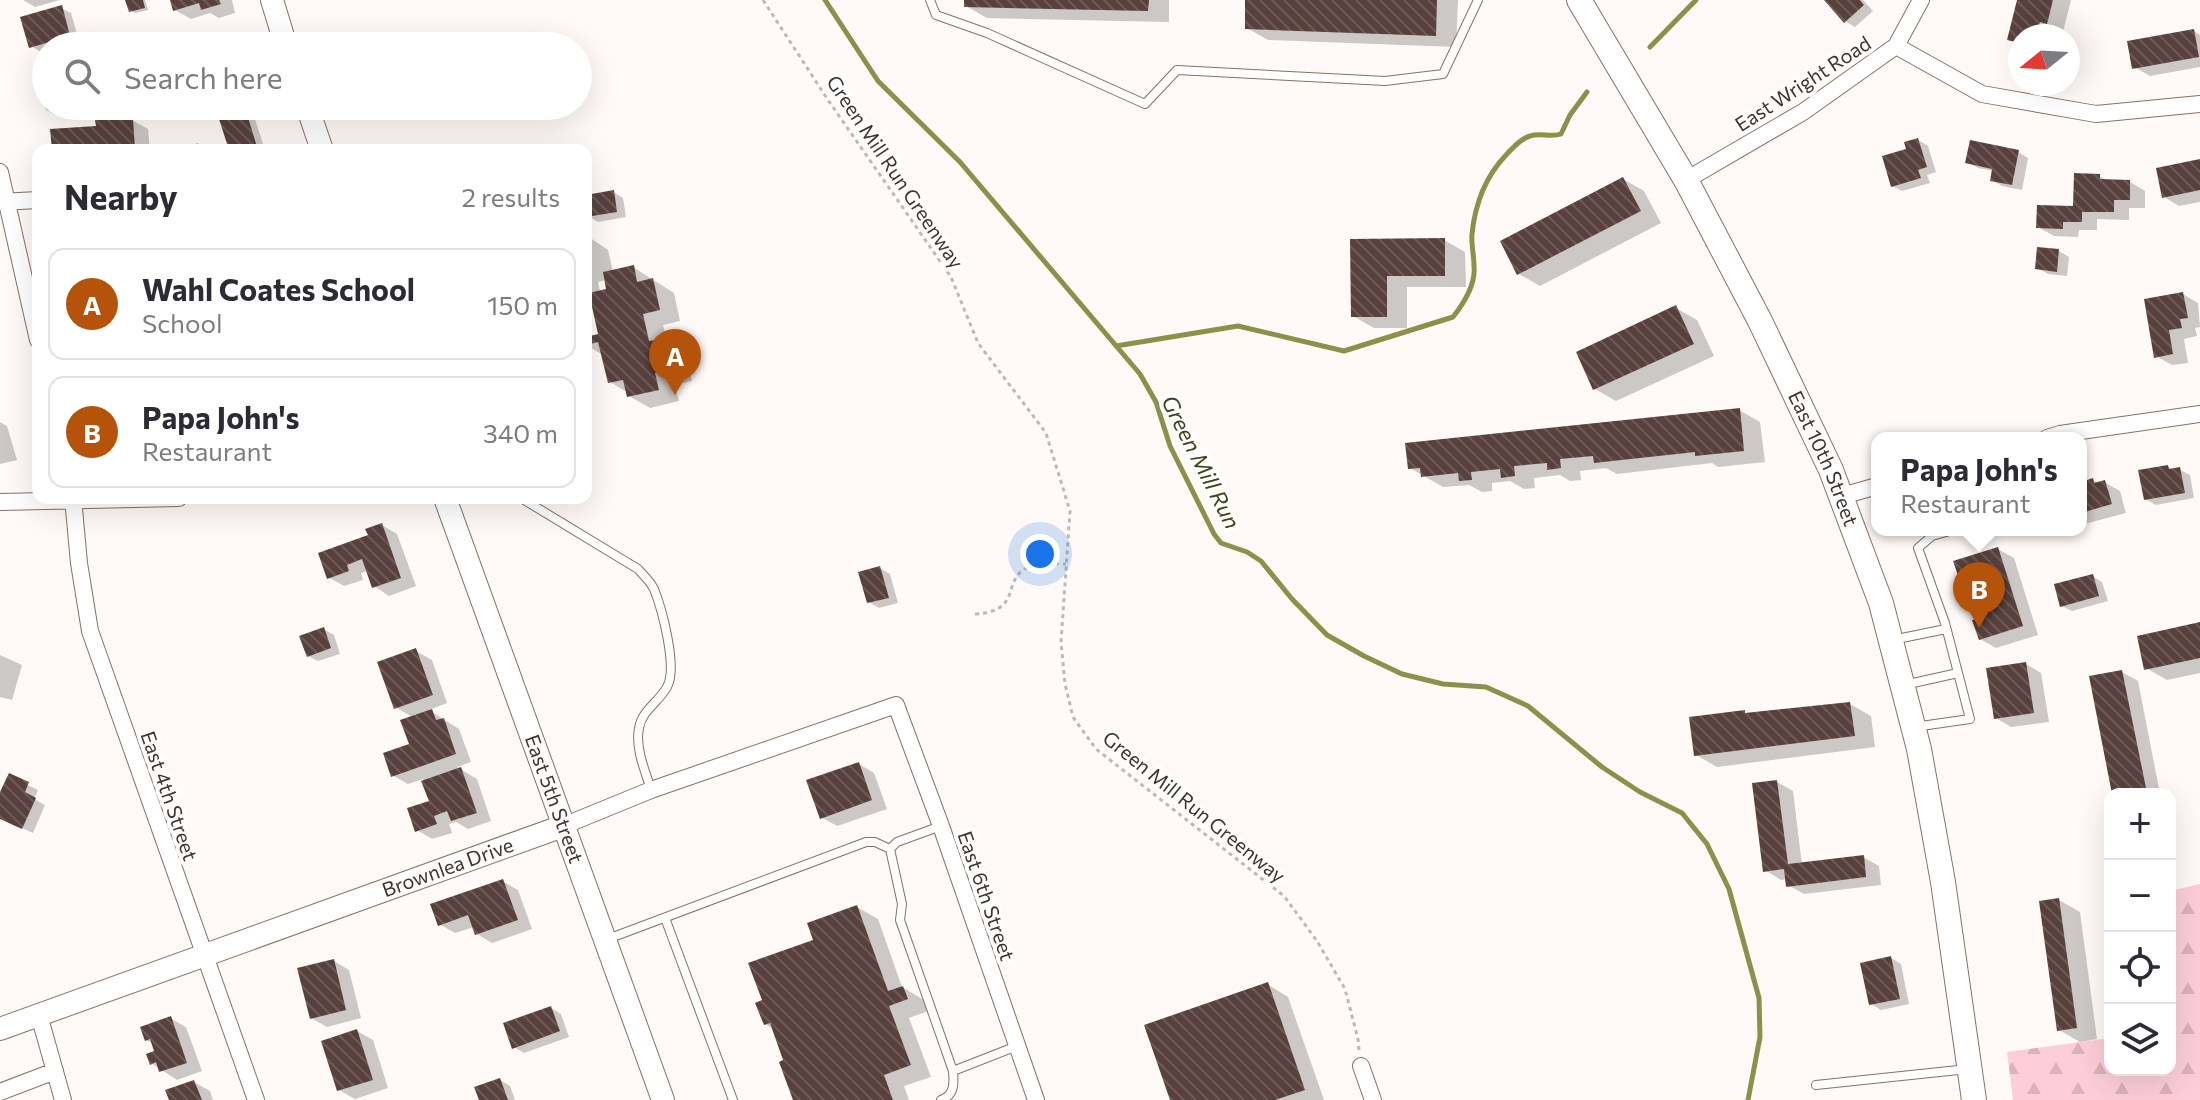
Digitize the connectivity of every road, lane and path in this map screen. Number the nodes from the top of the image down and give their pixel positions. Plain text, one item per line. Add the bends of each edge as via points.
1 (272, 0) edge
2 (763, 0) edge
3 (930, 0) edge
4 (1478, 0) edge
5 (1579, 0) edge
6 (1921, 0) edge
7 (282, 32) edge
8 (1896, 46) junction
9 (2200, 104) edge
10 (312, 120) edge
11 (320, 144) edge
12 (0, 172) edge
13 (1686, 180) junction
14 (32, 200) edge
15 (4, 202) edge
16 (32, 316) edge
17 (2200, 414) edge
18 (2074, 432) edge
19 (1871, 488) edge
20 (1842, 496) junction
21 (32, 501) edge
22 (0, 502) edge
23 (73, 504) edge
24 (450, 504) edge
25 (531, 504) edge
26 (1932, 536) edge
27 (1066, 564) junction
28 (975, 614) dead end
29 (1946, 629) junction
30 (1891, 640) junction
31 (1958, 673) junction
32 (1903, 685) junction
33 (896, 705) joint
34 (1913, 727) junction
35 (651, 790) junction
36 (563, 826) junction
37 (941, 826) junction
38 (890, 849) junction
39 (665, 918) junction
40 (605, 940) junction
41 (204, 954) junction
42 (39, 1015) junction
43 (0, 1029) edge
44 (1358, 1039) dead end
45 (1017, 1046) junction
46 (1361, 1066) dead end
47 (1969, 1068) junction
48 (55, 1071) junction
49 (953, 1071) junction
50 (1816, 1085) dead end
51 (0, 1093) edge
52 (2, 1100) edge
53 (63, 1100) edge
54 (256, 1100) edge
55 (663, 1100) edge
56 (733, 1100) edge
57 (941, 1100) edge
58 (1036, 1100) edge
59 (1373, 1100) edge
60 (1974, 1100) edge

1 - 7 main road
2 - 27 path, Green Mill Run Greenway via 951,277 978,343 1046,433 1070,511
3 - 4 lane via 936,15 1145,104 1177,70 1385,81 1443,74
5 - 13 main road, East 10th Street
6 - 8 street, East Wright Road
8 - 9 street via 1982,94 2096,114
8 - 13 street, East Wright Road via 1803,112
10 - 11 main road
12 - 15 street
13 - 20 main road, East 10th Street via 1797,395
14 - 15 street
15 - 16 street
17 - 18 street
19 - 20 street
20 - 30 main road, East 10th Street
21 - 22 street
23 - 41 street, East 4th Street via 90,631
24 - 36 main road, East 5th Street
25 - 35 lane via 638,569 655,591 671,656 667,688 639,728 638,744
26 - 29 lane via 1918,548
27 - 28 path via 1030,565 1016,579 1003,607
27 - 44 path, Green Mill Run Greenway via 1061,642 1073,717 1096,749 1284,896 1345,989
29 - 30 lane
29 - 31 lane
30 - 32 main road, East 10th Street
31 - 32 lane
31 - 34 lane via 1970,719
32 - 34 main road, East 10th Street
33 - 35 street, Brownlea Drive
33 - 37 street, East 6th Street
34 - 47 main road, East 10th Street via 1943,882
35 - 36 street, Brownlea Drive
36 - 40 main road, East 5th Street
36 - 41 main road, Brownlea Drive
37 - 38 lane
37 - 45 street, East 6th Street
38 - 39 lane via 866,842
38 - 49 lane via 902,904 900,920
39 - 40 lane
39 - 56 lane
40 - 55 main road, East 5th Street
41 - 42 main road, Brownlea Drive
41 - 54 street, East 4th Street
42 - 43 main road, Brownlea Drive
42 - 48 street
45 - 49 lane
45 - 58 street, East 6th Street
46 - 59 street
47 - 50 lane
47 - 60 main road, East 10th Street
48 - 51 street
48 - 53 street
49 - 57 lane via 954,1086
51 - 52 street

